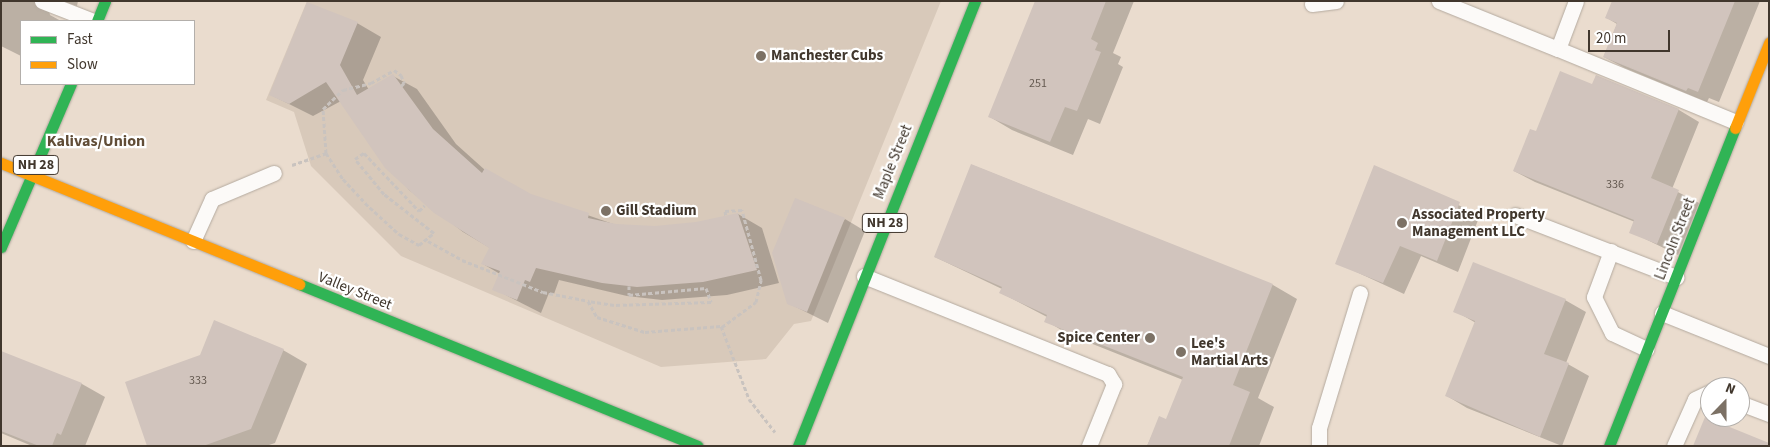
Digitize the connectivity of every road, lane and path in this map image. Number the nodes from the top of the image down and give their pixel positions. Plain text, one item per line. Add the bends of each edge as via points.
1 (42, 1) edge
2 (105, 1) edge
3 (975, 1) edge
4 (1336, 1) edge
5 (1439, 1) edge
6 (1576, 1) edge
7 (1312, 4) dead end
8 (90, 20) edge
9 (97, 20) edge
10 (1769, 43) edge
11 (1558, 49) junction
12 (71, 85) edge
13 (401, 86) dead end
14 (1736, 122) junction
15 (326, 154) junction
16 (308, 158) dead end
17 (1, 163) edge
18 (274, 173) dead end
19 (32, 175) junction
20 (425, 205) dead end
21 (1516, 215) dead end
22 (726, 216) dead end
23 (193, 241) junction
24 (428, 241) junction
25 (1, 247) edge
26 (1611, 251) junction
27 (864, 276) junction
28 (1676, 277) junction
29 (629, 286) dead end
30 (1360, 293) dead end
31 (589, 302) junction
32 (1662, 313) junction
33 (722, 327) junction
34 (1648, 349) junction
35 (1769, 356) edge
36 (1700, 397) edge
37 (1750, 407) edge
38 (1769, 414) edge
39 (777, 435) dead end
40 (697, 446) edge
41 (798, 446) edge
42 (1089, 446) edge
43 (1318, 446) edge
44 (1609, 446) edge
45 (1674, 446) edge

1 - 8 lane
2 - 9 main road
3 - 27 main road, Maple Street / NH 28
4 - 7 lane
5 - 11 lane
6 - 11 lane
10 - 14 main road, Lincoln Street
11 - 14 lane
12 - 19 main road, NH 28
13 - 15 path via 404,83 401,75 394,70 371,83 343,90 324,109 322,131
14 - 28 main road, Lincoln Street
15 - 16 path
15 - 24 path via 343,179 399,234 420,245
17 - 19 main road, Valley Street
18 - 23 lane via 212,199
19 - 23 main road, Valley Street
19 - 25 main road, NH 28
20 - 24 path via 419,211 364,153 355,159 384,194 434,233
21 - 26 lane
22 - 33 path via 725,212 742,210 761,280 756,302
23 - 40 main road, Valley Street
24 - 31 path via 462,260 543,292
26 - 28 lane
26 - 34 lane via 1594,297 1612,334
27 - 41 main road, Maple Street / NH 28
27 - 42 lane via 1108,374 1114,384
28 - 32 main road, Lincoln Street
29 - 31 path via 629,295 706,288 711,302 614,305
30 - 43 lane via 1319,428
31 - 33 path via 597,318 645,332
32 - 34 main road, Lincoln Street
32 - 35 lane
33 - 39 path via 749,399
34 - 44 main road, Lincoln Street
36 - 45 lane via 1695,399
37 - 38 lane

